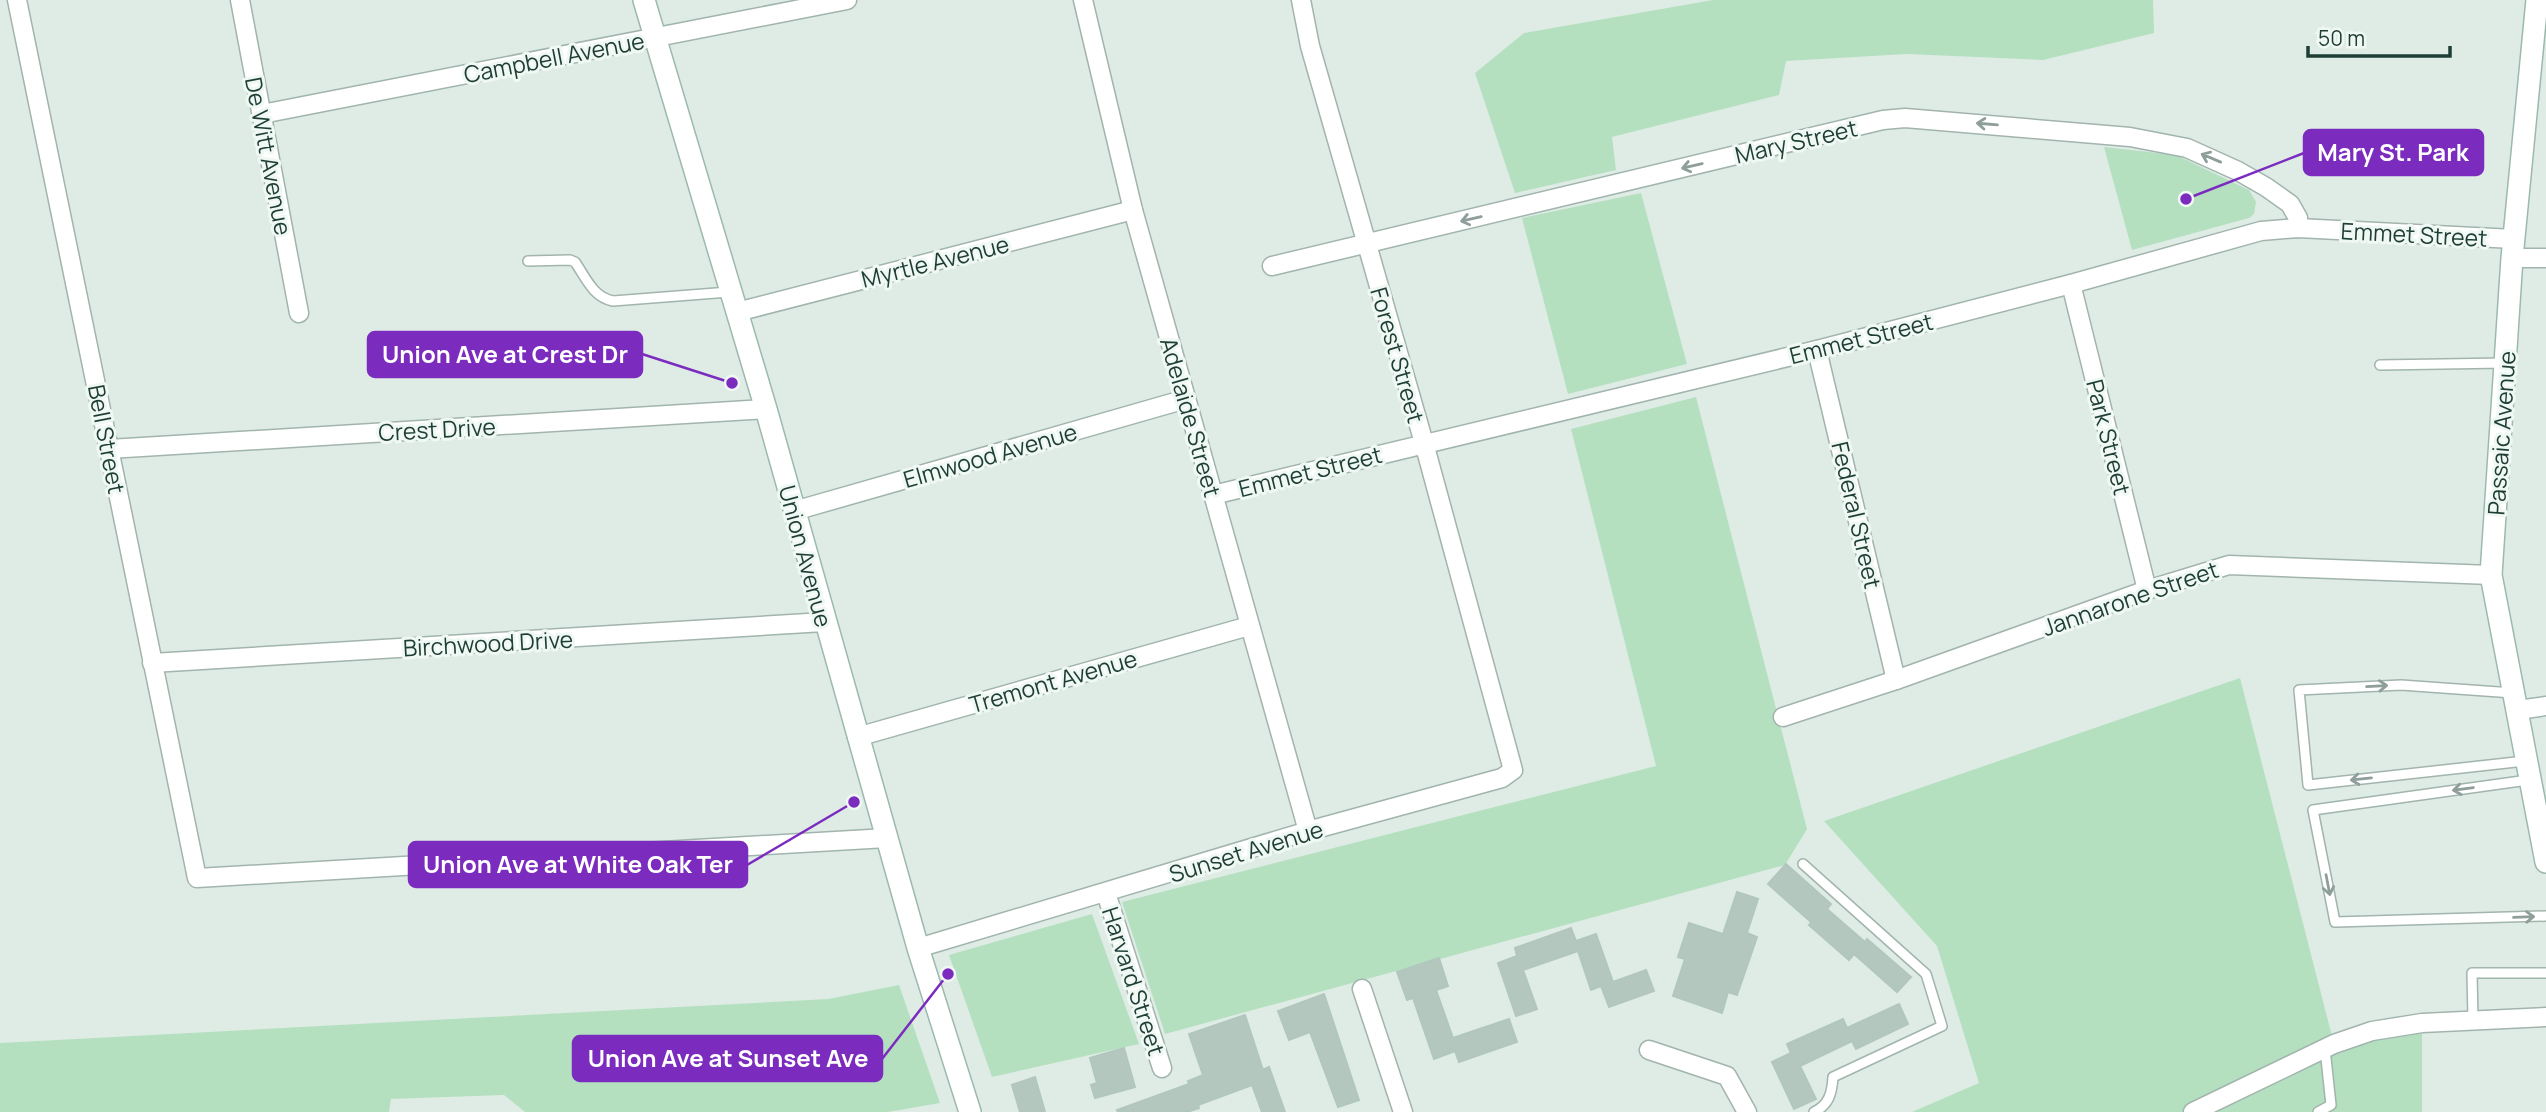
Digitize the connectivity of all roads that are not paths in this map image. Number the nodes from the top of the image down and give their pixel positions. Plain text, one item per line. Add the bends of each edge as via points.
1 (17, 0) edge
2 (240, 0) edge
3 (644, 0) edge
4 (847, 0) edge
5 (1083, 0) edge
6 (1301, 0) edge
7 (2537, 0) edge
8 (654, 38) junction
9 (262, 114) junction
10 (1133, 209) junction
11 (2298, 228) junction
12 (1365, 244) junction
13 (2513, 248) junction
14 (2546, 258) edge
15 (528, 261) dead end
16 (1272, 266) dead end
17 (2071, 284) junction
18 (734, 302) junction
19 (299, 313) dead end
20 (1817, 349) junction
21 (2505, 363) junction
22 (2380, 365) dead end
23 (1186, 399) junction
24 (766, 409) junction
25 (1424, 443) junction
26 (109, 449) junction
27 (1213, 495) junction
28 (794, 511) junction
29 (2491, 575) junction
30 (2147, 590) junction
31 (824, 622) junction
32 (1249, 626) junction
33 (152, 663) junction
34 (1896, 680) junction
35 (2516, 702) junction
36 (2546, 706) edge
37 (1498, 709) joint
38 (1783, 717) dead end
39 (857, 737) junction
40 (2528, 770) junction
41 (1308, 831) junction
42 (887, 838) junction
43 (2546, 862) edge
44 (1803, 864) dead end
45 (1106, 893) junction
46 (2546, 916) edge
47 (918, 948) junction
48 (2546, 973) edge
49 (1362, 989) dead end
50 (2546, 1017) edge
51 (2473, 1020) junction
52 (2325, 1049) junction
53 (1650, 1050) dead end
54 (1162, 1068) dead end
55 (970, 1112) edge
56 (1403, 1112) edge
57 (1747, 1112) edge
58 (1814, 1112) edge
59 (2193, 1112) edge
60 (2318, 1112) edge

1 - 26 street, Bell Street
2 - 9 street, De Witt Avenue
3 - 8 street, Union Avenue
4 - 8 street, Campbell Avenue
5 - 10 street, Adelaide Street
6 - 12 street, Forest Street
7 - 13 street, Passaic Avenue
8 - 9 street, Campbell Avenue
8 - 18 street, Union Avenue
9 - 19 street, De Witt Avenue
10 - 18 street, Myrtle Avenue
10 - 23 street, Adelaide Street
11 -> 12 street, Mary Street via 2290,204 2230,166 2187,148 2130,136 1905,118
11 - 13 street, Emmet Street
11 - 17 street, Emmet Street via 2240,236
12 - 16 street, Mary Street
12 - 25 street, Forest Street
13 - 14 street, Emmet Street
13 - 21 street, Passaic Avenue
15 - 18 lane via 575,262 596,293 613,301
17 - 20 street, Emmet Street
17 - 30 street, Park Street
18 - 24 street, Union Avenue
20 - 25 street, Emmet Street
20 - 34 street, Federal Street
21 - 22 lane
21 - 29 street, Passaic Avenue
23 - 27 street, Adelaide Street
23 - 28 street, Elmwood Avenue
24 - 26 street, Crest Drive
24 - 28 street, Union Avenue
25 - 27 street, Emmet Street
25 - 37 street, Forest Street
26 - 33 street, Bell Street
27 - 32 street, Adelaide Street
28 - 31 street, Union Avenue
29 - 30 street, Jannarone Street via 2229,565
29 - 35 street, Passaic Avenue
30 - 34 street, Jannarone Street
31 - 33 street, Birchwood Drive
31 - 39 street, Union Avenue
32 - 39 street, Tremont Avenue
32 - 41 street, Adelaide Street
33 - 42 street, Bell Street via 197,878
34 - 38 street, Jannarone Street
35 - 36 street
35 - 40 street, Passaic Avenue
40 -> 35 lane via 2308,785 2299,690 2401,685
37 - 41 street, Sunset Avenue via 1513,770 1502,778
39 - 42 street, Union Avenue
40 - 43 street, Passaic Avenue
40 -> 46 lane via 2313,810 2335,922
41 - 45 street, Sunset Avenue
42 - 47 street, Union Avenue
44 - 58 lane via 1926,974 1942,1026 1833,1077 1827,1103
45 - 47 street, Sunset Avenue
45 - 54 street, Harvard Street
47 - 55 street, Union Avenue
48 - 51 lane via 2472,973
49 - 56 street
50 - 51 street
51 - 52 street via 2372,1031
52 - 59 street
52 - 60 lane via 2331,1105
53 - 57 street via 1727,1076

